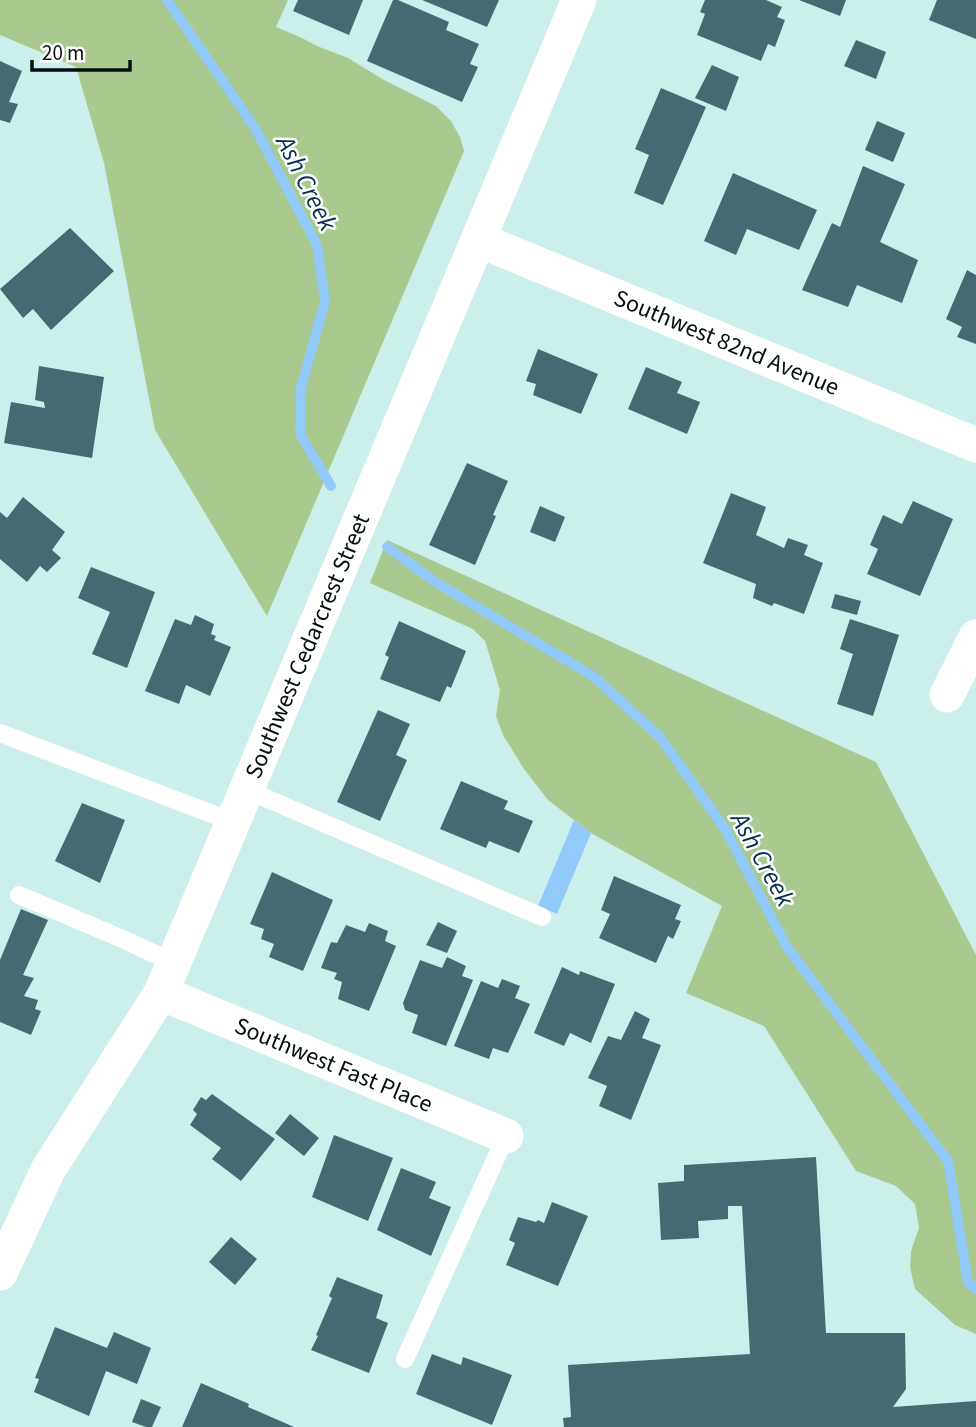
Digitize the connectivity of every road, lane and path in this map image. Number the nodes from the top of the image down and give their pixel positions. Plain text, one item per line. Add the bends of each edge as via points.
1 (579, 0) edge
2 (479, 240) junction
3 (976, 445) edge
4 (976, 637) edge
5 (947, 695) dead end
6 (0, 733) edge
7 (247, 790) junction
8 (233, 822) junction
9 (19, 895) dead end
10 (542, 917) dead end
11 (167, 978) junction
12 (506, 1136) joint
13 (0, 1273) edge
14 (405, 1359) dead end

1 - 2 street, Southwest Cedarcrest Street
2 - 3 street, Southwest 82nd Avenue
2 - 7 street, Southwest Cedarcrest Street
4 - 5 street
6 - 8 lane
7 - 8 street, Southwest Cedarcrest Street
7 - 10 lane
8 - 11 street, Southwest Cedarcrest Street
9 - 11 lane via 115,935
11 - 12 street, Southwest Fast Place
11 - 13 street, Southwest Cedarcrest Street via 48,1170
12 - 14 lane

